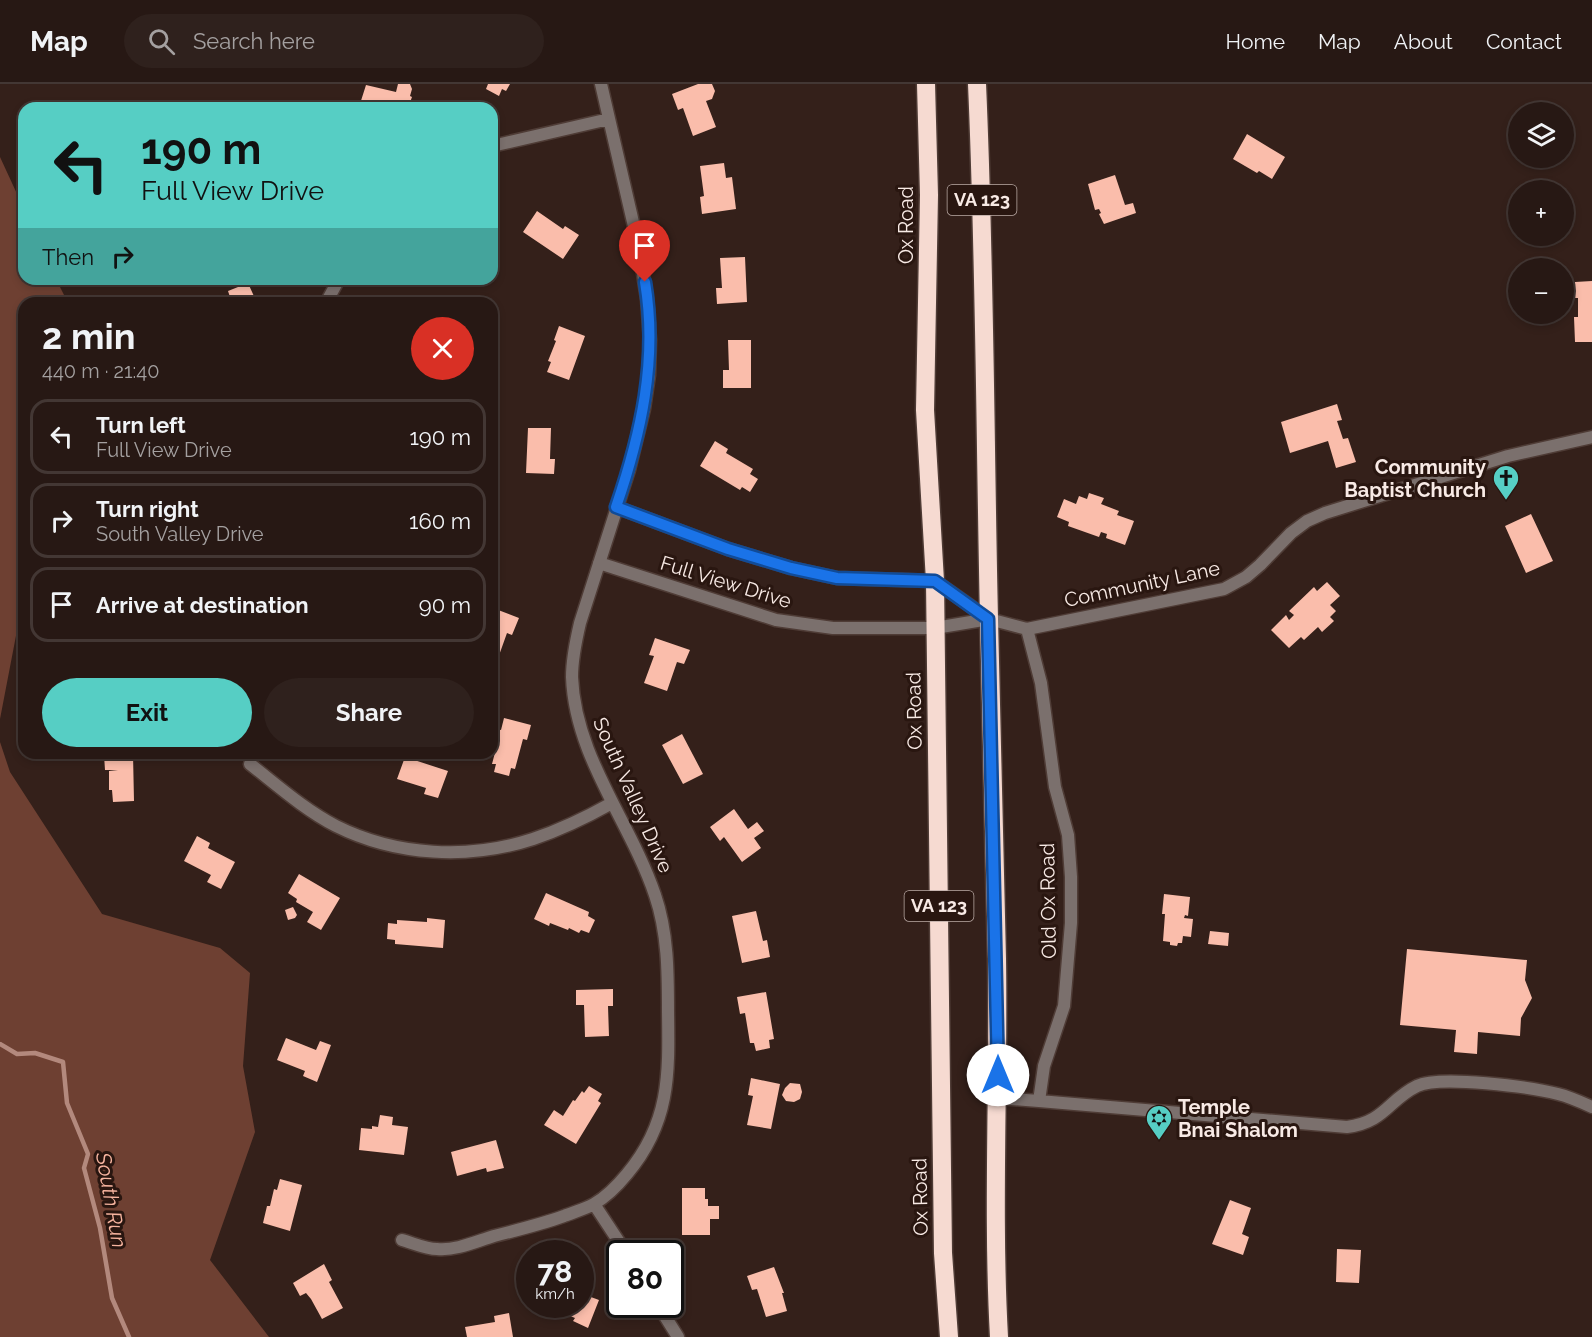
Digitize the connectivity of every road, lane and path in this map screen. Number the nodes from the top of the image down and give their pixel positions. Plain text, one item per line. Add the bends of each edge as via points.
1 (601, 84) edge
2 (926, 84) edge
3 (978, 84) edge
4 (609, 119) junction
5 (498, 145) edge
6 (1592, 437) edge
7 (616, 507) junction
8 (599, 563) junction
9 (935, 581) junction
10 (988, 619) junction
11 (935, 628) junction
12 (1027, 628) junction
13 (250, 764) dead end
14 (612, 803) junction
15 (998, 1098) junction
16 (1039, 1101) junction
17 (1592, 1107) edge
18 (594, 1204) junction
19 (402, 1240) dead end
20 (618, 1240) edge
21 (666, 1318) edge
22 (678, 1337) edge
23 (949, 1337) edge
24 (999, 1337) edge

1 - 4 street, South Valley Drive
2 - 9 highway, Ox Road / VA 123 via 929,195 925,410
3 - 10 highway, VA 123
4 - 5 street
4 - 7 street, South Valley Drive via 639,248 650,340 644,409
6 - 12 street, Community Lane via 1508,456 1325,513 1306,521 1253,572 1224,589
7 - 8 street, South Valley Drive
7 - 9 street, Full View Drive via 791,568 837,578
8 - 11 street, Full View Drive via 776,620 833,628
8 - 14 street, South Valley Drive via 574,647 572,675 580,729
9 - 10 street
9 - 11 highway, Ox Road / VA 123
10 - 11 street, Full View Drive
10 - 12 street, Community Lane
10 - 15 highway, VA 123
11 - 23 highway, Ox Road / VA 123 via 943,1253
12 - 16 street, Old Ox Road via 1041,683 1055,787 1068,835 1071,877 1064,1006 1044,1066
13 - 14 street via 336,826 376,842 421,851 468,852 514,845 580,820
14 - 18 street, South Valley Drive via 647,872 662,922 668,963 669,1070 664,1106 648,1145 619,1183
15 - 16 street
15 - 24 highway, VA 123
16 - 17 street via 1347,1127 1372,1120 1419,1085 1444,1081 1530,1088
18 - 19 street, South Valley Drive via 456,1248 437,1250
18 - 20 street
21 - 22 street

